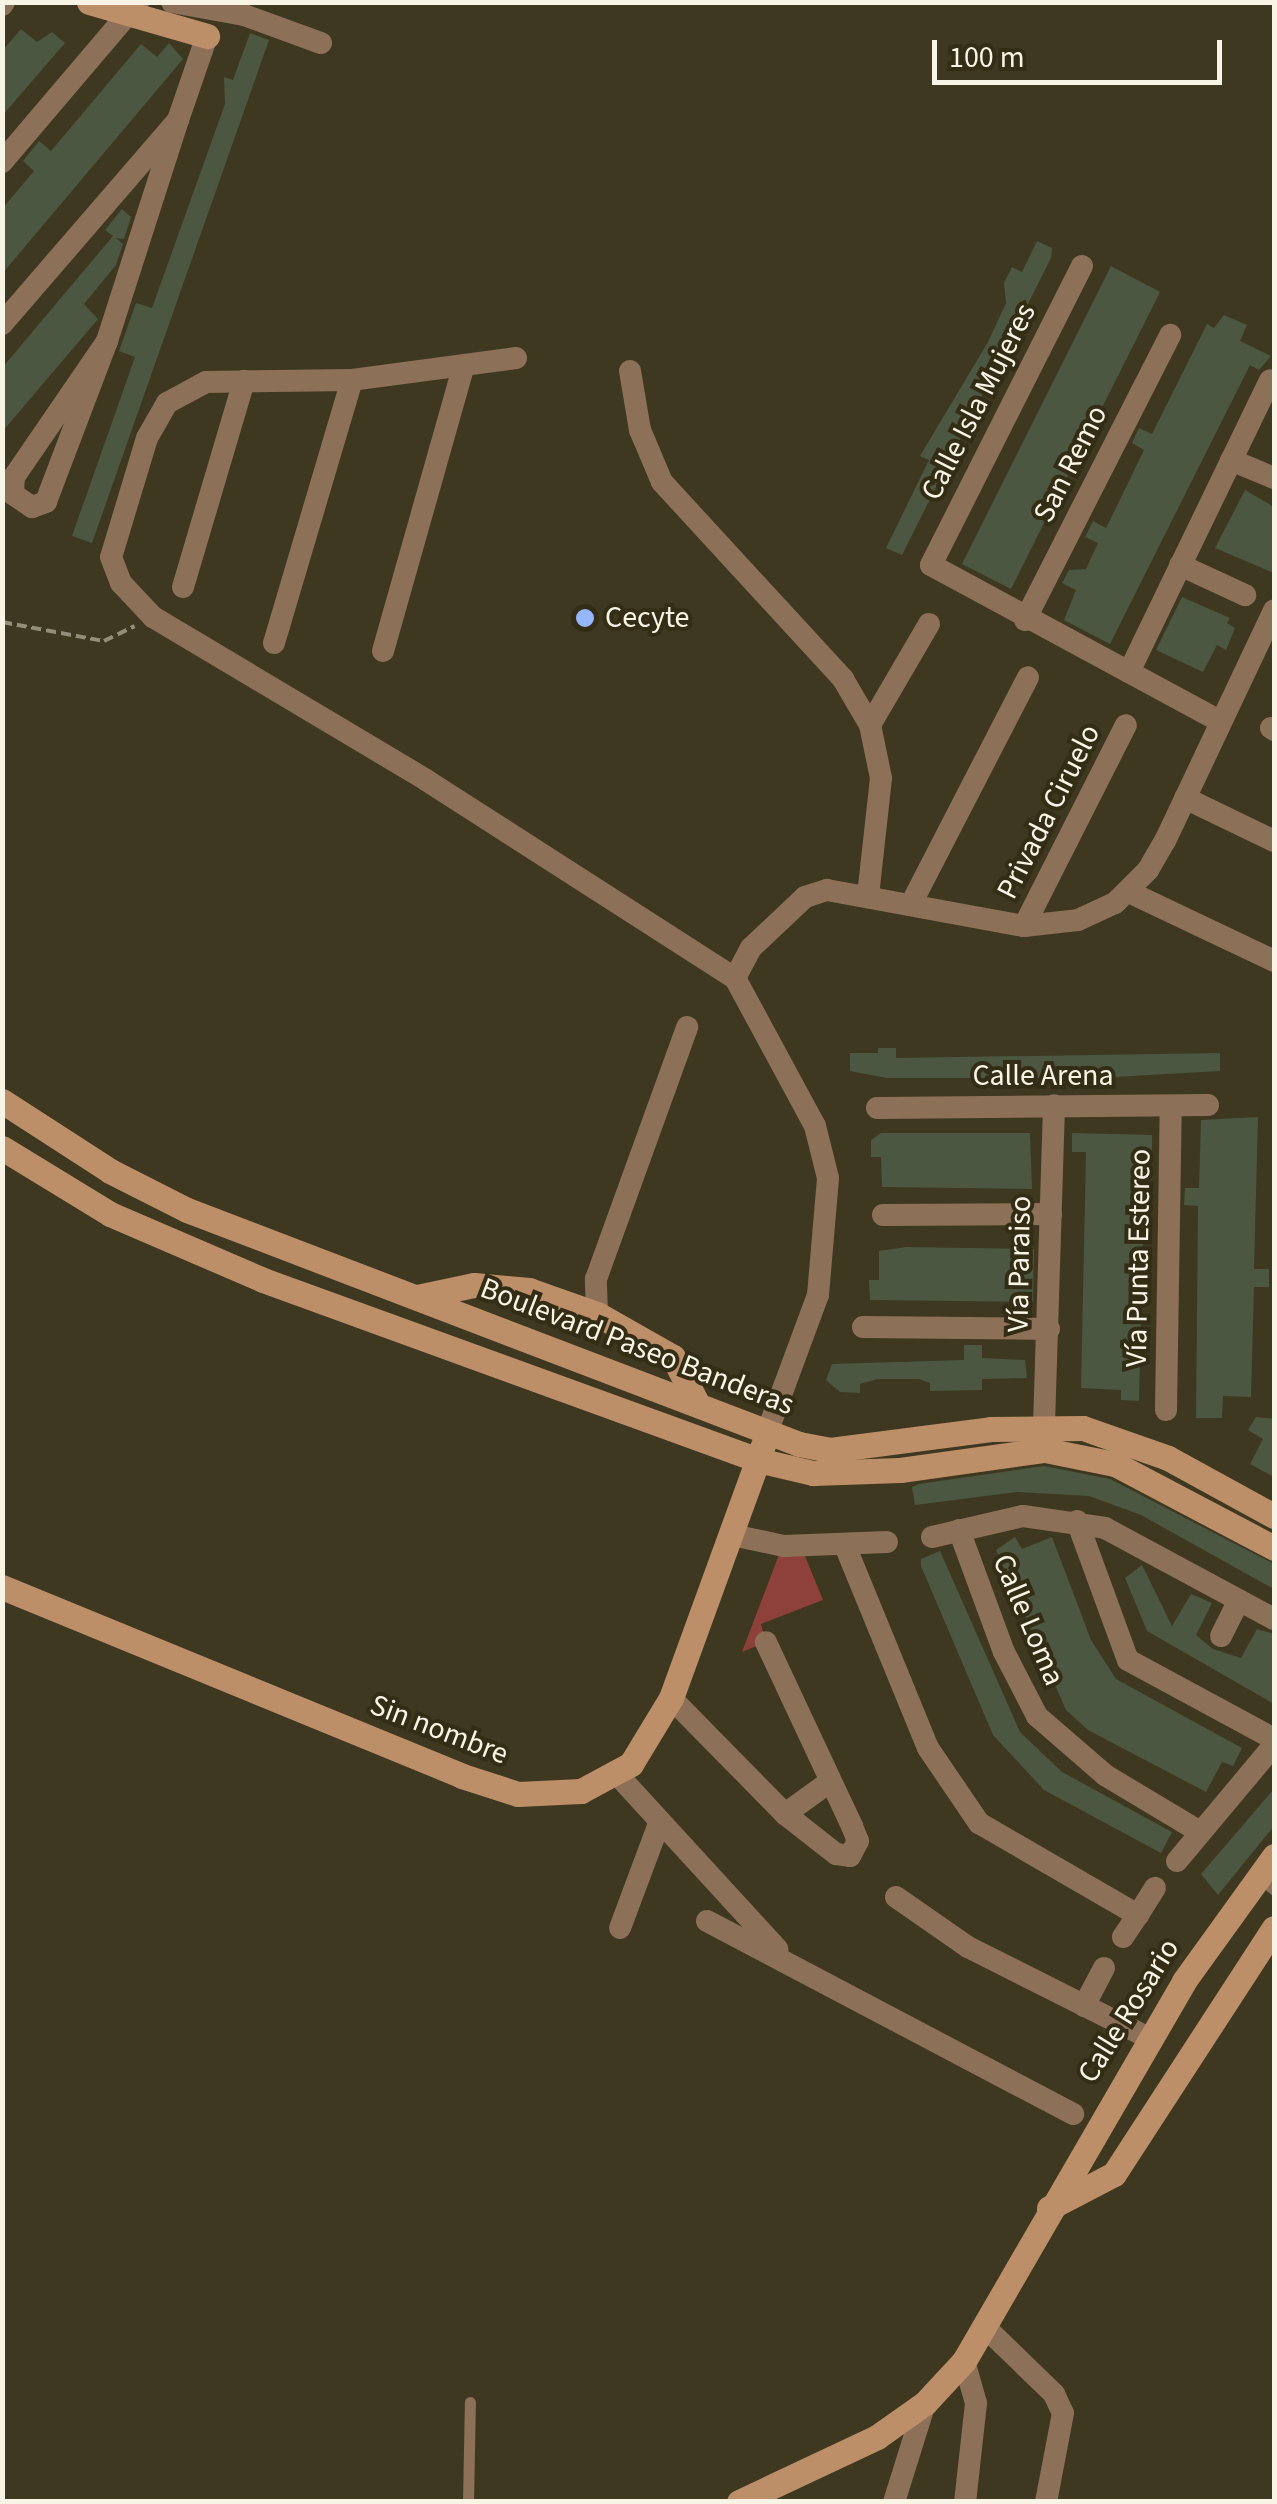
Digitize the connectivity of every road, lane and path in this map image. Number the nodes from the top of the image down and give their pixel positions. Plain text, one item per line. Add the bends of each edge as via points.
1 (89, 2) edge
2 (172, 2) edge
3 (134, 8) edge
4 (208, 36) joint
5 (321, 42) dead end
6 (178, 120) junction
7 (2, 162) edge
8 (1082, 266) dead end
9 (2, 324) edge
10 (1170, 335) dead end
11 (107, 341) junction
12 (516, 358) dead end
13 (463, 368) junction
14 (630, 371) dead end
15 (352, 380) junction
16 (1270, 380) dead end
17 (244, 381) junction
18 (1231, 460) junction
19 (1274, 478) edge
20 (1180, 565) junction
21 (183, 587) dead end
22 (1245, 595) dead end
23 (1274, 610) edge
24 (153, 617) junction
25 (1025, 620) junction
26 (2, 622) edge
27 (929, 624) dead end
28 (274, 644) dead end
29 (383, 651) dead end
30 (1130, 672) junction
31 (1028, 677) dead end
32 (1220, 721) junction
33 (870, 726) junction
34 (1126, 726) dead end
35 (1184, 798) junction
36 (1274, 841) edge
37 (1129, 892) junction
38 (868, 895) junction
39 (910, 904) junction
40 (1024, 926) junction
41 (1274, 961) edge
42 (735, 978) junction
43 (687, 1028) dead end
44 (2, 1101) edge
45 (1054, 1105) junction
46 (1208, 1105) dead end
47 (1171, 1106) junction
48 (877, 1108) dead end
49 (2, 1148) edge
50 (1051, 1214) junction
51 (883, 1215) dead end
52 (596, 1280) junction
53 (417, 1297) junction
54 (566, 1304) junction
55 (597, 1314) junction
56 (863, 1327) dead end
57 (1049, 1329) junction
58 (697, 1403) junction
59 (1166, 1410) dead end
60 (1044, 1425) junction
61 (768, 1430) junction
62 (758, 1460) junction
63 (1274, 1516) edge
64 (1077, 1522) junction
65 (959, 1530) junction
66 (732, 1535) junction
67 (932, 1537) dead end
68 (887, 1542) dead end
69 (846, 1548) junction
70 (1274, 1548) edge
71 (2, 1587) edge
72 (1239, 1600) junction
73 (1274, 1618) edge
74 (1222, 1636) dead end
75 (766, 1642) dead end
76 (672, 1698) junction
77 (1270, 1744) edge
78 (616, 1773) junction
79 (828, 1783) junction
80 (785, 1814) junction
81 (660, 1822) junction
82 (1197, 1830) junction
83 (1177, 1861) dead end
84 (1269, 1874) edge
85 (1155, 1888) dead end
86 (896, 1897) dead end
87 (1138, 1915) junction
88 (708, 1921) dead end
89 (620, 1928) dead end
90 (1274, 1928) edge
91 (1124, 1937) dead end
92 (786, 1959) junction
93 (1104, 1968) dead end
94 (1084, 2006) junction
95 (1148, 2038) junction
96 (1073, 2114) dead end
97 (1049, 2208) junction
98 (986, 2328) junction
99 (964, 2361) junction
100 (470, 2402) dead end
101 (925, 2403) junction
102 (468, 2502) edge
103 (739, 2502) edge
104 (894, 2502) edge
105 (965, 2502) edge
106 (1046, 2502) edge

1 - 3 main road
2 - 5 street via 244,16
3 - 4 main road
3 - 7 street
4 - 6 street
6 - 9 street
6 - 11 street
8 - 25 street, Calle Isla Mujeres via 931,565
10 - 25 street, San Remo
11 - 11 street via 46,502 32,507 13,494 14,477
12 - 13 street
13 - 15 street
13 - 29 street
14 - 33 street via 640,430 662,482 842,679
15 - 17 street
15 - 28 street
16 - 18 street
17 - 21 street
17 - 24 street via 206,382 167,403 147,438 111,557 121,582
18 - 19 street
18 - 20 street
20 - 22 street
20 - 30 street
23 - 32 street
24 - 26 path via 104,642
24 - 42 street via 426,780
25 - 30 street
27 - 33 street
30 - 32 street
31 - 39 street
32 - 35 street
33 - 38 street via 881,778
34 - 40 street, Privada Ciruelo
35 - 36 street
35 - 37 street via 1148,870
37 - 40 street via 1078,920
37 - 41 street
38 - 39 street
38 - 42 street via 827,890 805,897 751,948
39 - 40 street
42 - 61 street via 815,1126 828,1178 818,1295
43 - 52 street
44 - 53 main road, Boulevard Paseo Banderas via 110,1171 187,1210
45 - 47 street, Calle Arena
45 - 48 street, Calle Arena
45 - 50 street, Vía Paraiso
46 - 47 street, Calle Arena
47 - 59 street, Vía Punta Estereo
49 - 62 main road, Boulevard Paseo Banderas via 110,1214 263,1280
50 - 51 street
50 - 57 street, Vía Paraiso
52 - 54 street
52 - 55 street
53 - 54 main road via 474,1284 529,1290
53 - 58 main road, Boulevard Paseo Banderas
54 - 55 main road
55 - 58 main road via 672,1357
56 - 57 street
57 - 60 street, Vía Paraiso
58 - 61 main road, Boulevard Paseo Banderas
60 - 61 main road, Boulevard Paseo Banderas via 830,1450
60 - 63 main road, Boulevard Paseo Banderas via 1116,1436
61 - 62 main road, Sin nombre
62 - 66 main road, Sin nombre
62 - 70 main road, Boulevard Paseo Banderas via 813,1472 900,1470 1046,1450 1115,1464
64 - 65 street via 1023,1516
64 - 72 street via 1105,1528
64 - 77 street via 1128,1660
65 - 67 street
65 - 82 street, Calle Loma via 1004,1652 1037,1716 1106,1775
66 - 69 street
66 - 76 main road, Sin nombre
68 - 69 street
69 - 87 street via 928,1748 979,1823
71 - 78 main road, Sin nombre via 518,1794 581,1791
72 - 73 street
72 - 74 street
75 - 79 street
76 - 78 main road, Sin nombre via 631,1764
76 - 80 street
77 - 82 street
78 - 81 street
79 - 80 street
79 - 80 street via 858,1841 850,1856 836,1854
81 - 89 street
81 - 92 street
82 - 83 street
84 - 95 main road, Calle Rosario
85 - 87 street
86 - 94 street via 968,1947
87 - 91 street
88 - 92 street
90 - 97 main road via 1114,2174
92 - 96 street
93 - 94 street
94 - 95 street
95 - 97 main road, Calle Rosario
97 - 98 main road, Calle Rosario
98 - 99 main road, Calle Rosario
98 - 106 street via 1054,2394 1063,2413
99 - 101 main road, Calle Rosario
99 - 105 street via 976,2403
100 - 102 lane
101 - 103 main road, Calle Rosario via 877,2438
101 - 104 street

